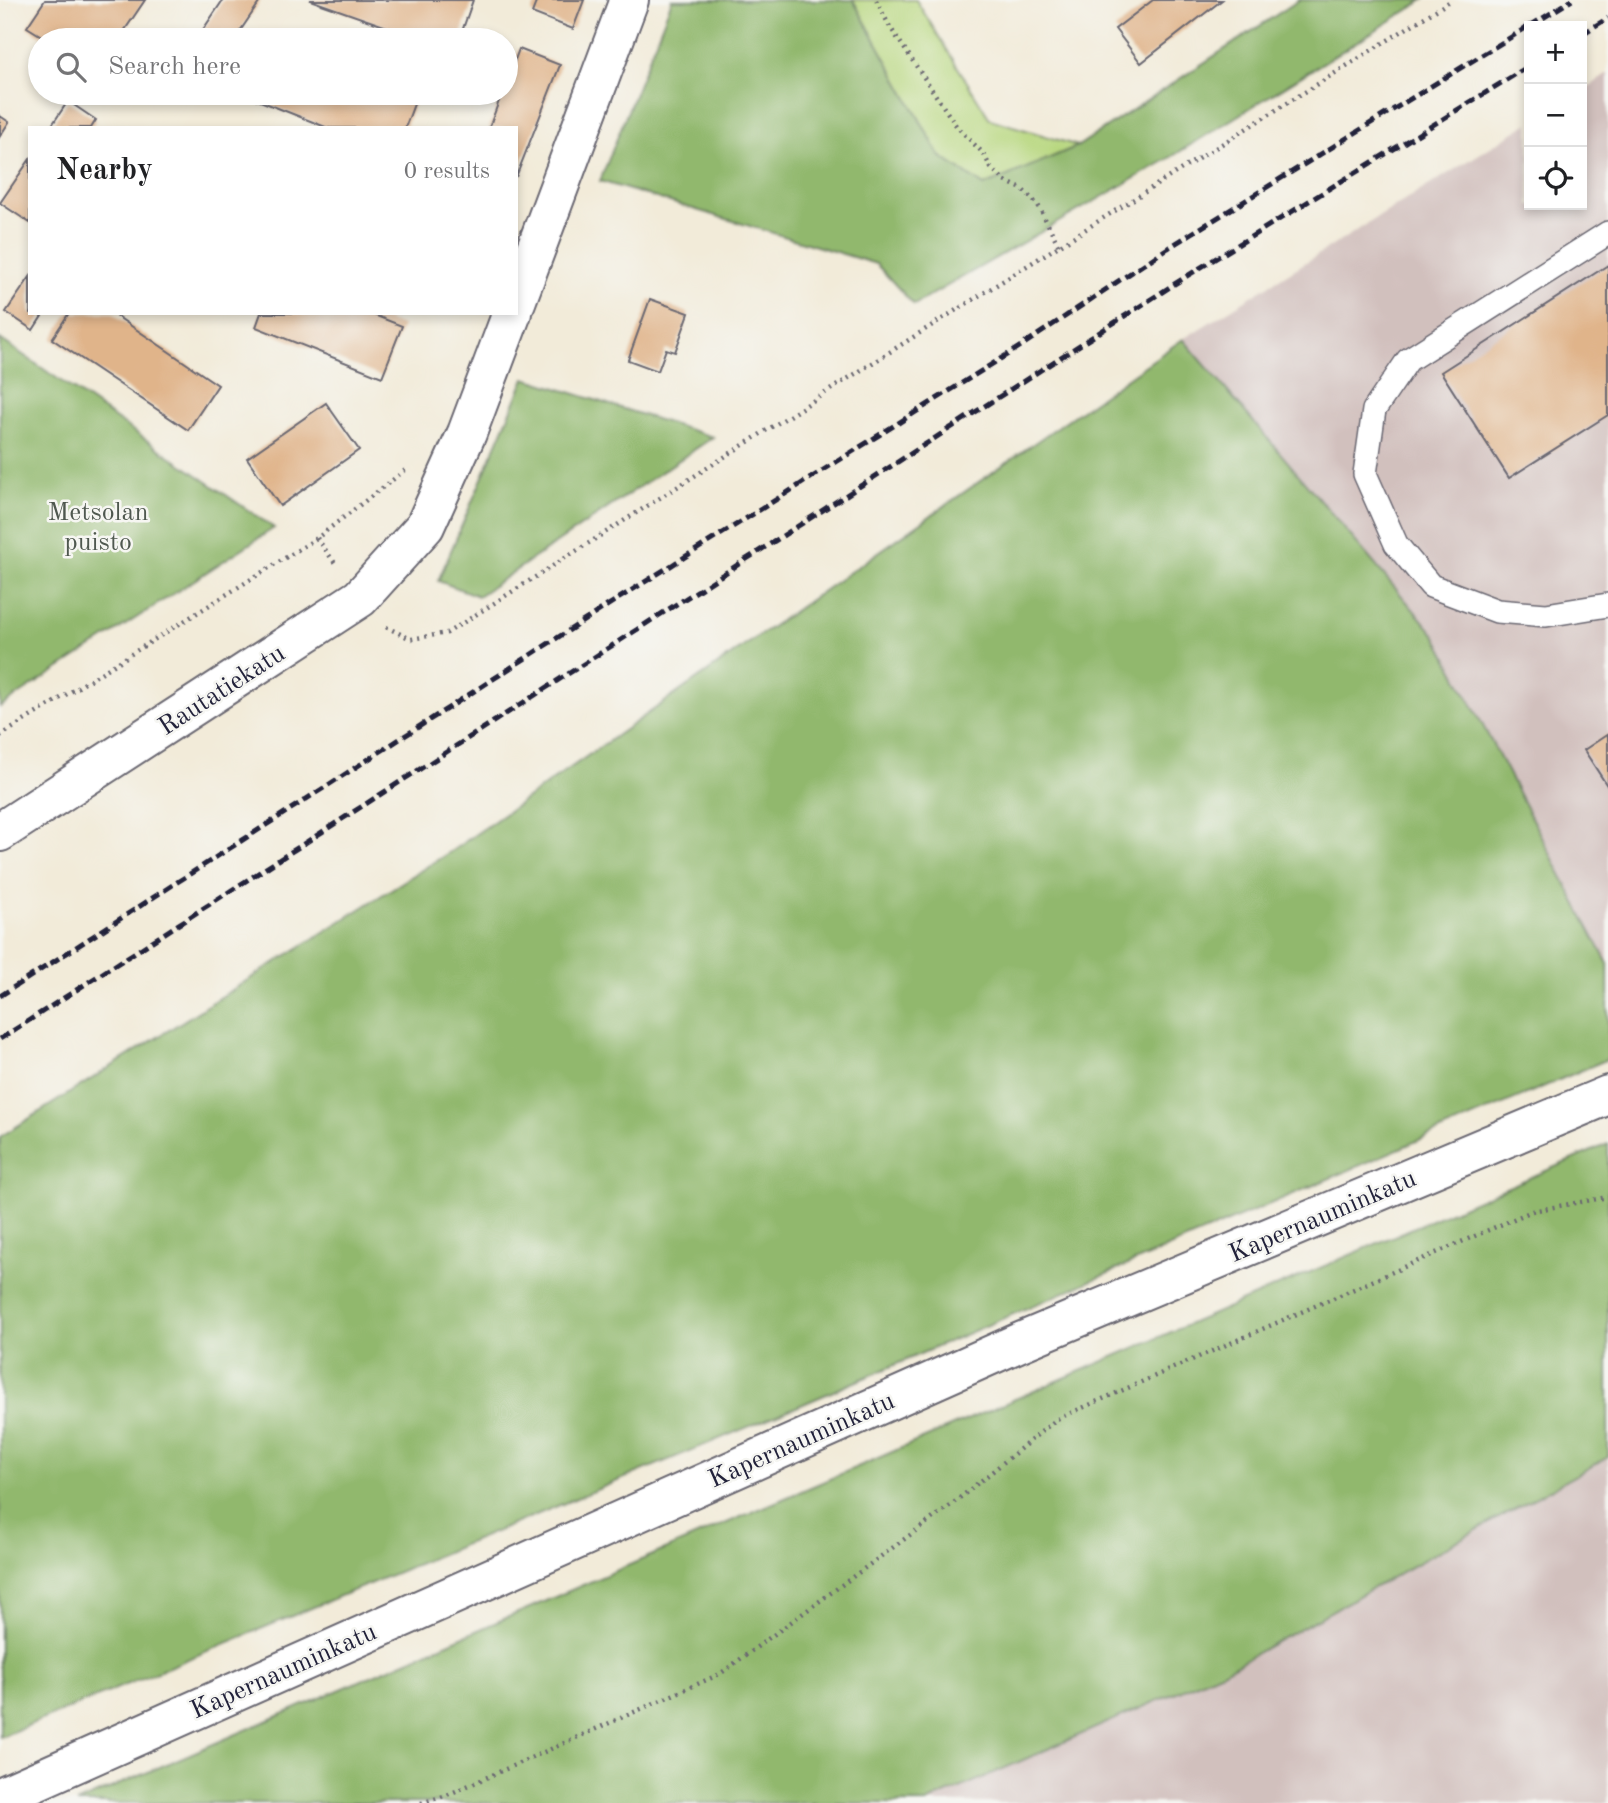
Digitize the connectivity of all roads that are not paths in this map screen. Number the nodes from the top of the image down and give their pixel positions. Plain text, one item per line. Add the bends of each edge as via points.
1 (629, 0) edge
2 (1608, 233) edge
3 (518, 297) edge
4 (511, 315) edge
5 (1608, 605) edge
6 (0, 832) edge
7 (1608, 1095) edge
8 (0, 1797) edge

1 - 3 street
2 - 5 lane via 1408,360 1374,410 1365,474 1396,544 1432,586 1497,611 1546,615
4 - 6 street, Rautatiekatu via 467,433 425,526 360,598
7 - 8 street, Kapernauminkatu via 1018,1343

